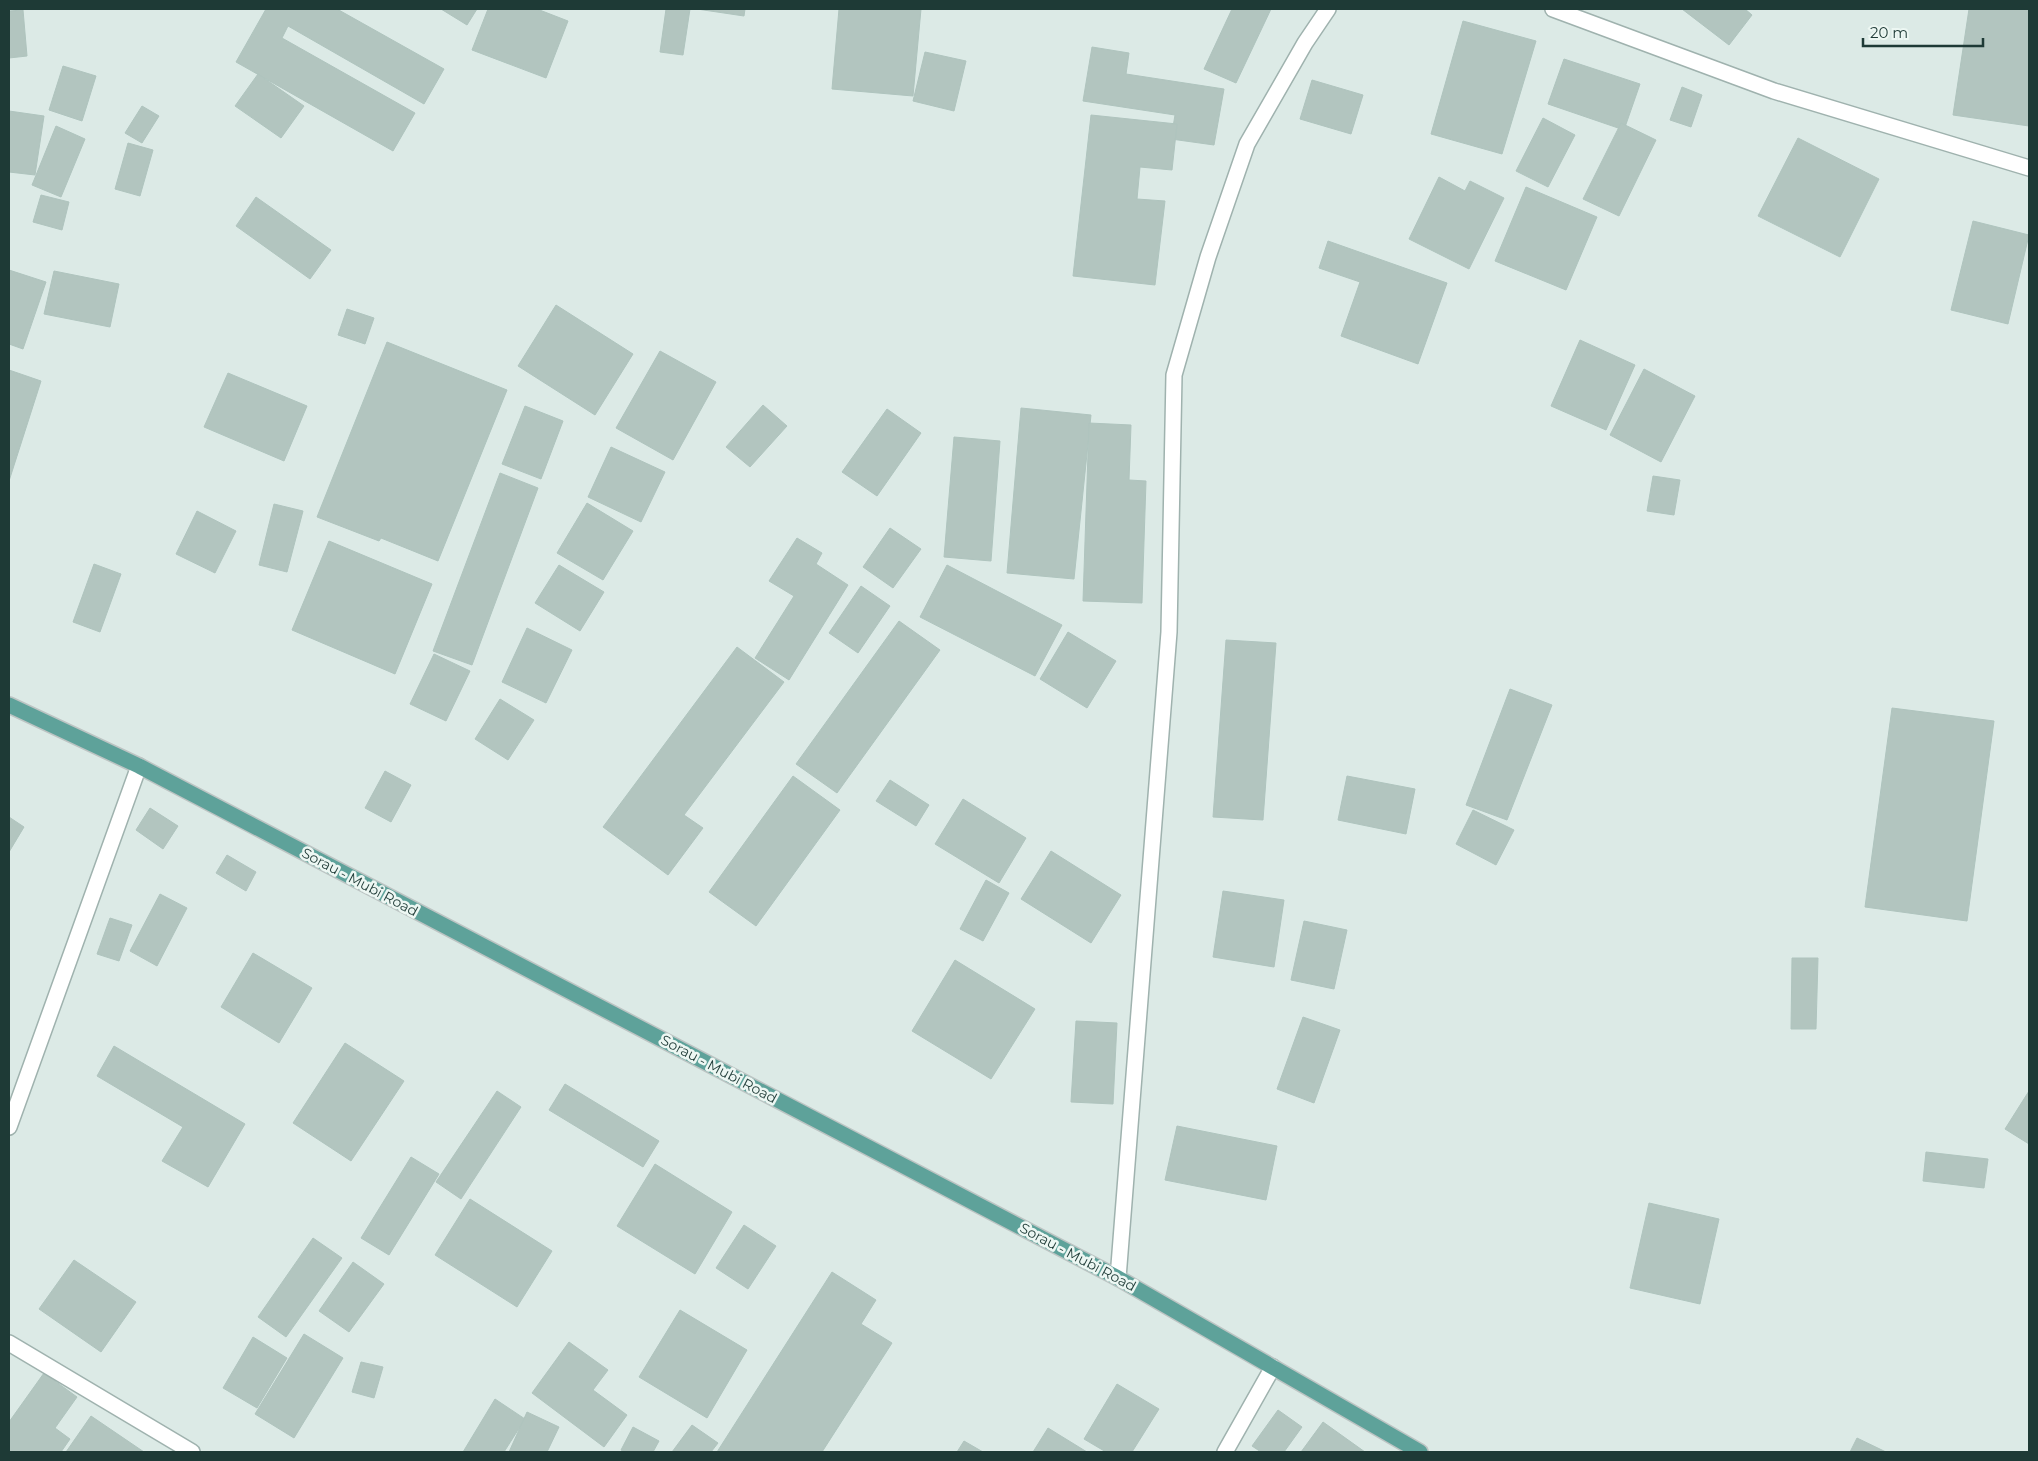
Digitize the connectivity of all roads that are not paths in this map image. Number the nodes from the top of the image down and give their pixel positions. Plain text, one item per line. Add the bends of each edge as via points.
1 (1328, 9) edge
2 (1552, 9) edge
3 (2029, 168) edge
4 (9, 704) edge
5 (139, 766) junction
6 (9, 1127) edge
7 (1118, 1278) junction
8 (9, 1344) edge
9 (1273, 1367) junction
10 (192, 1452) edge
11 (1225, 1452) edge
12 (1420, 1452) edge

1 - 7 street via 1247,144 1208,258 1174,375 1169,632
2 - 3 street via 1774,91
4 - 5 main road, Sorau - Mubi Road
5 - 6 street
5 - 7 main road, Sorau - Mubi Road
7 - 9 main road, Sorau - Mubi Road
8 - 10 street
9 - 11 street
9 - 12 main road, Sorau - Mubi Road

